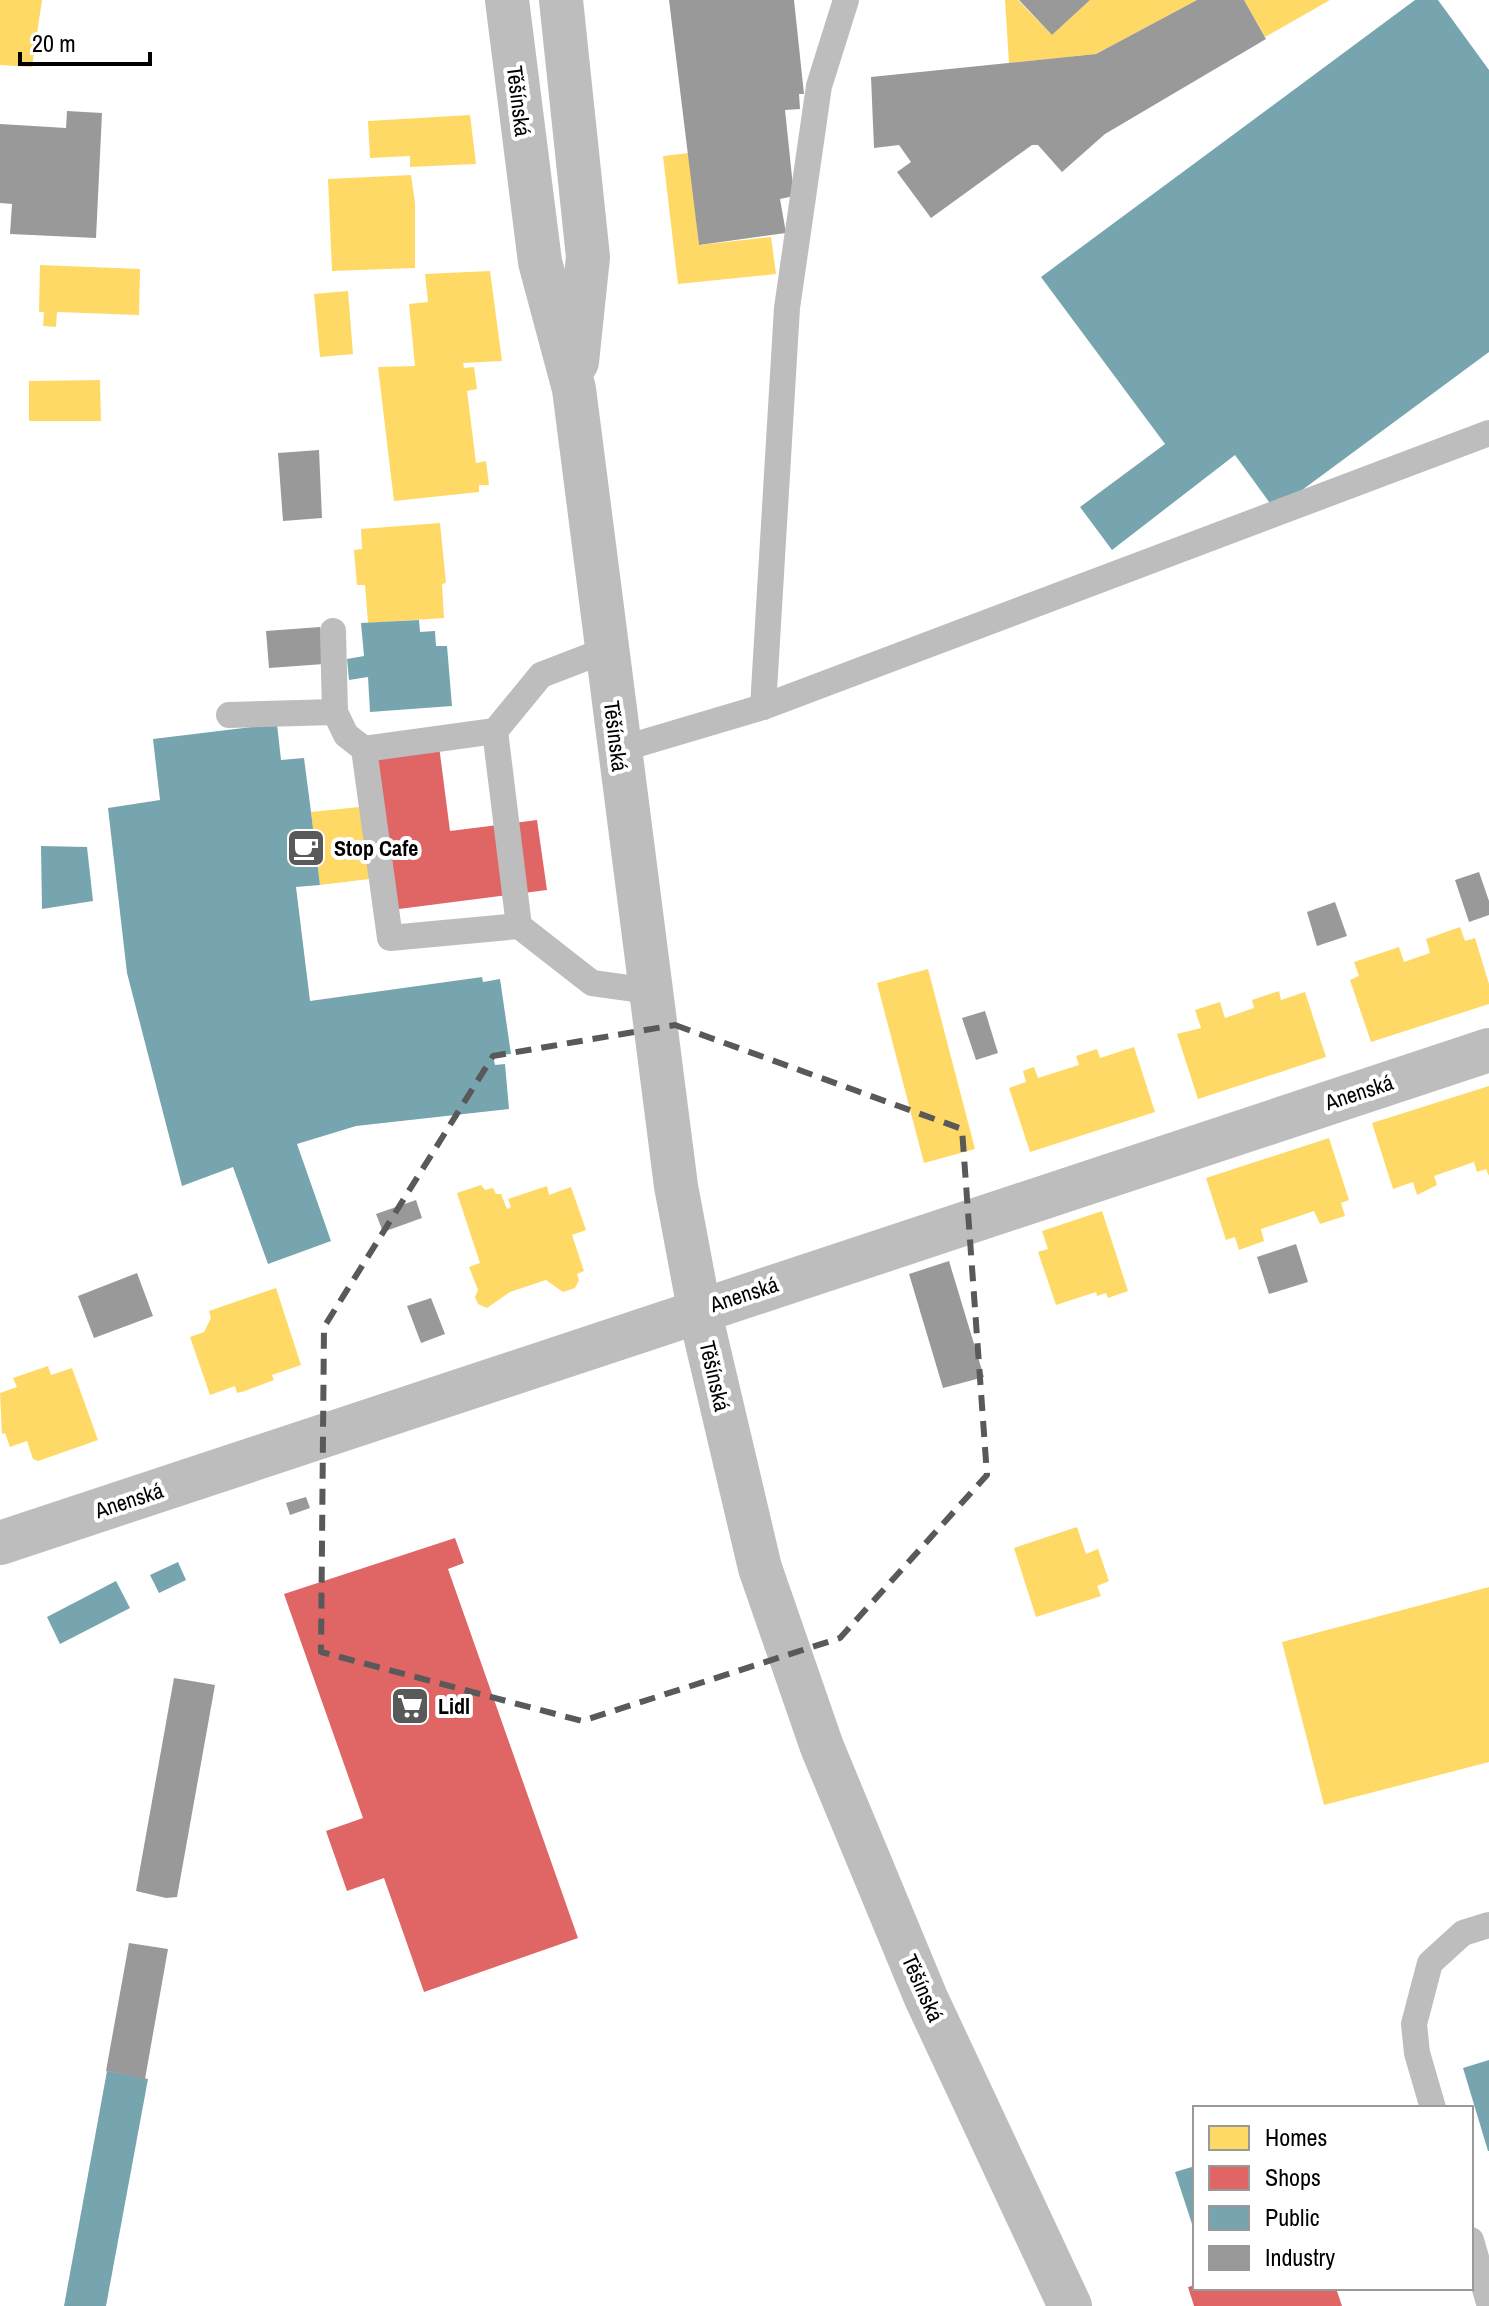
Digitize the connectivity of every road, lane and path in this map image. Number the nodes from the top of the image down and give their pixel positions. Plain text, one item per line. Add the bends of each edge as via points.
1 (507, 0) edge
2 (538, 0) edge
3 (561, 0) edge
4 (846, 0) edge
5 (581, 327) junction
6 (574, 389) junction
7 (1489, 433) edge
8 (333, 631) dead end
9 (606, 650) junction
10 (763, 707) junction
11 (335, 712) junction
12 (229, 715) dead end
13 (495, 731) junction
14 (364, 749) junction
15 (618, 750) junction
16 (519, 926) junction
17 (650, 991) junction
18 (1489, 1050) edge
19 (699, 1309) junction
20 (0, 1543) edge
21 (1489, 1925) edge
22 (1432, 2106) edge
23 (1473, 2247) edge
24 (1489, 2303) edge
25 (1070, 2306) edge

1 - 6 street, Těšínská via 540,262
2 - 5 street, Těšínská
3 - 5 street, Těšínská via 588,257
4 - 10 lane via 819,86 787,308
5 - 6 street, Těšínská
6 - 9 street, Těšínská
7 - 10 lane
8 - 11 lane
9 - 13 lane via 541,675
9 - 15 street, Těšínská
10 - 15 lane
11 - 12 lane
11 - 14 lane via 346,735
13 - 14 lane
13 - 16 lane
14 - 16 lane via 390,938
15 - 17 street, Těšínská
16 - 17 lane via 592,983
17 - 19 street, Těšínská
18 - 19 street, Anenská
19 - 20 street, Anenská
19 - 25 street, Těšínská via 760,1568 822,1747 926,1998
21 - 22 lane via 1463,1933 1430,1963 1414,2024
23 - 24 lane

